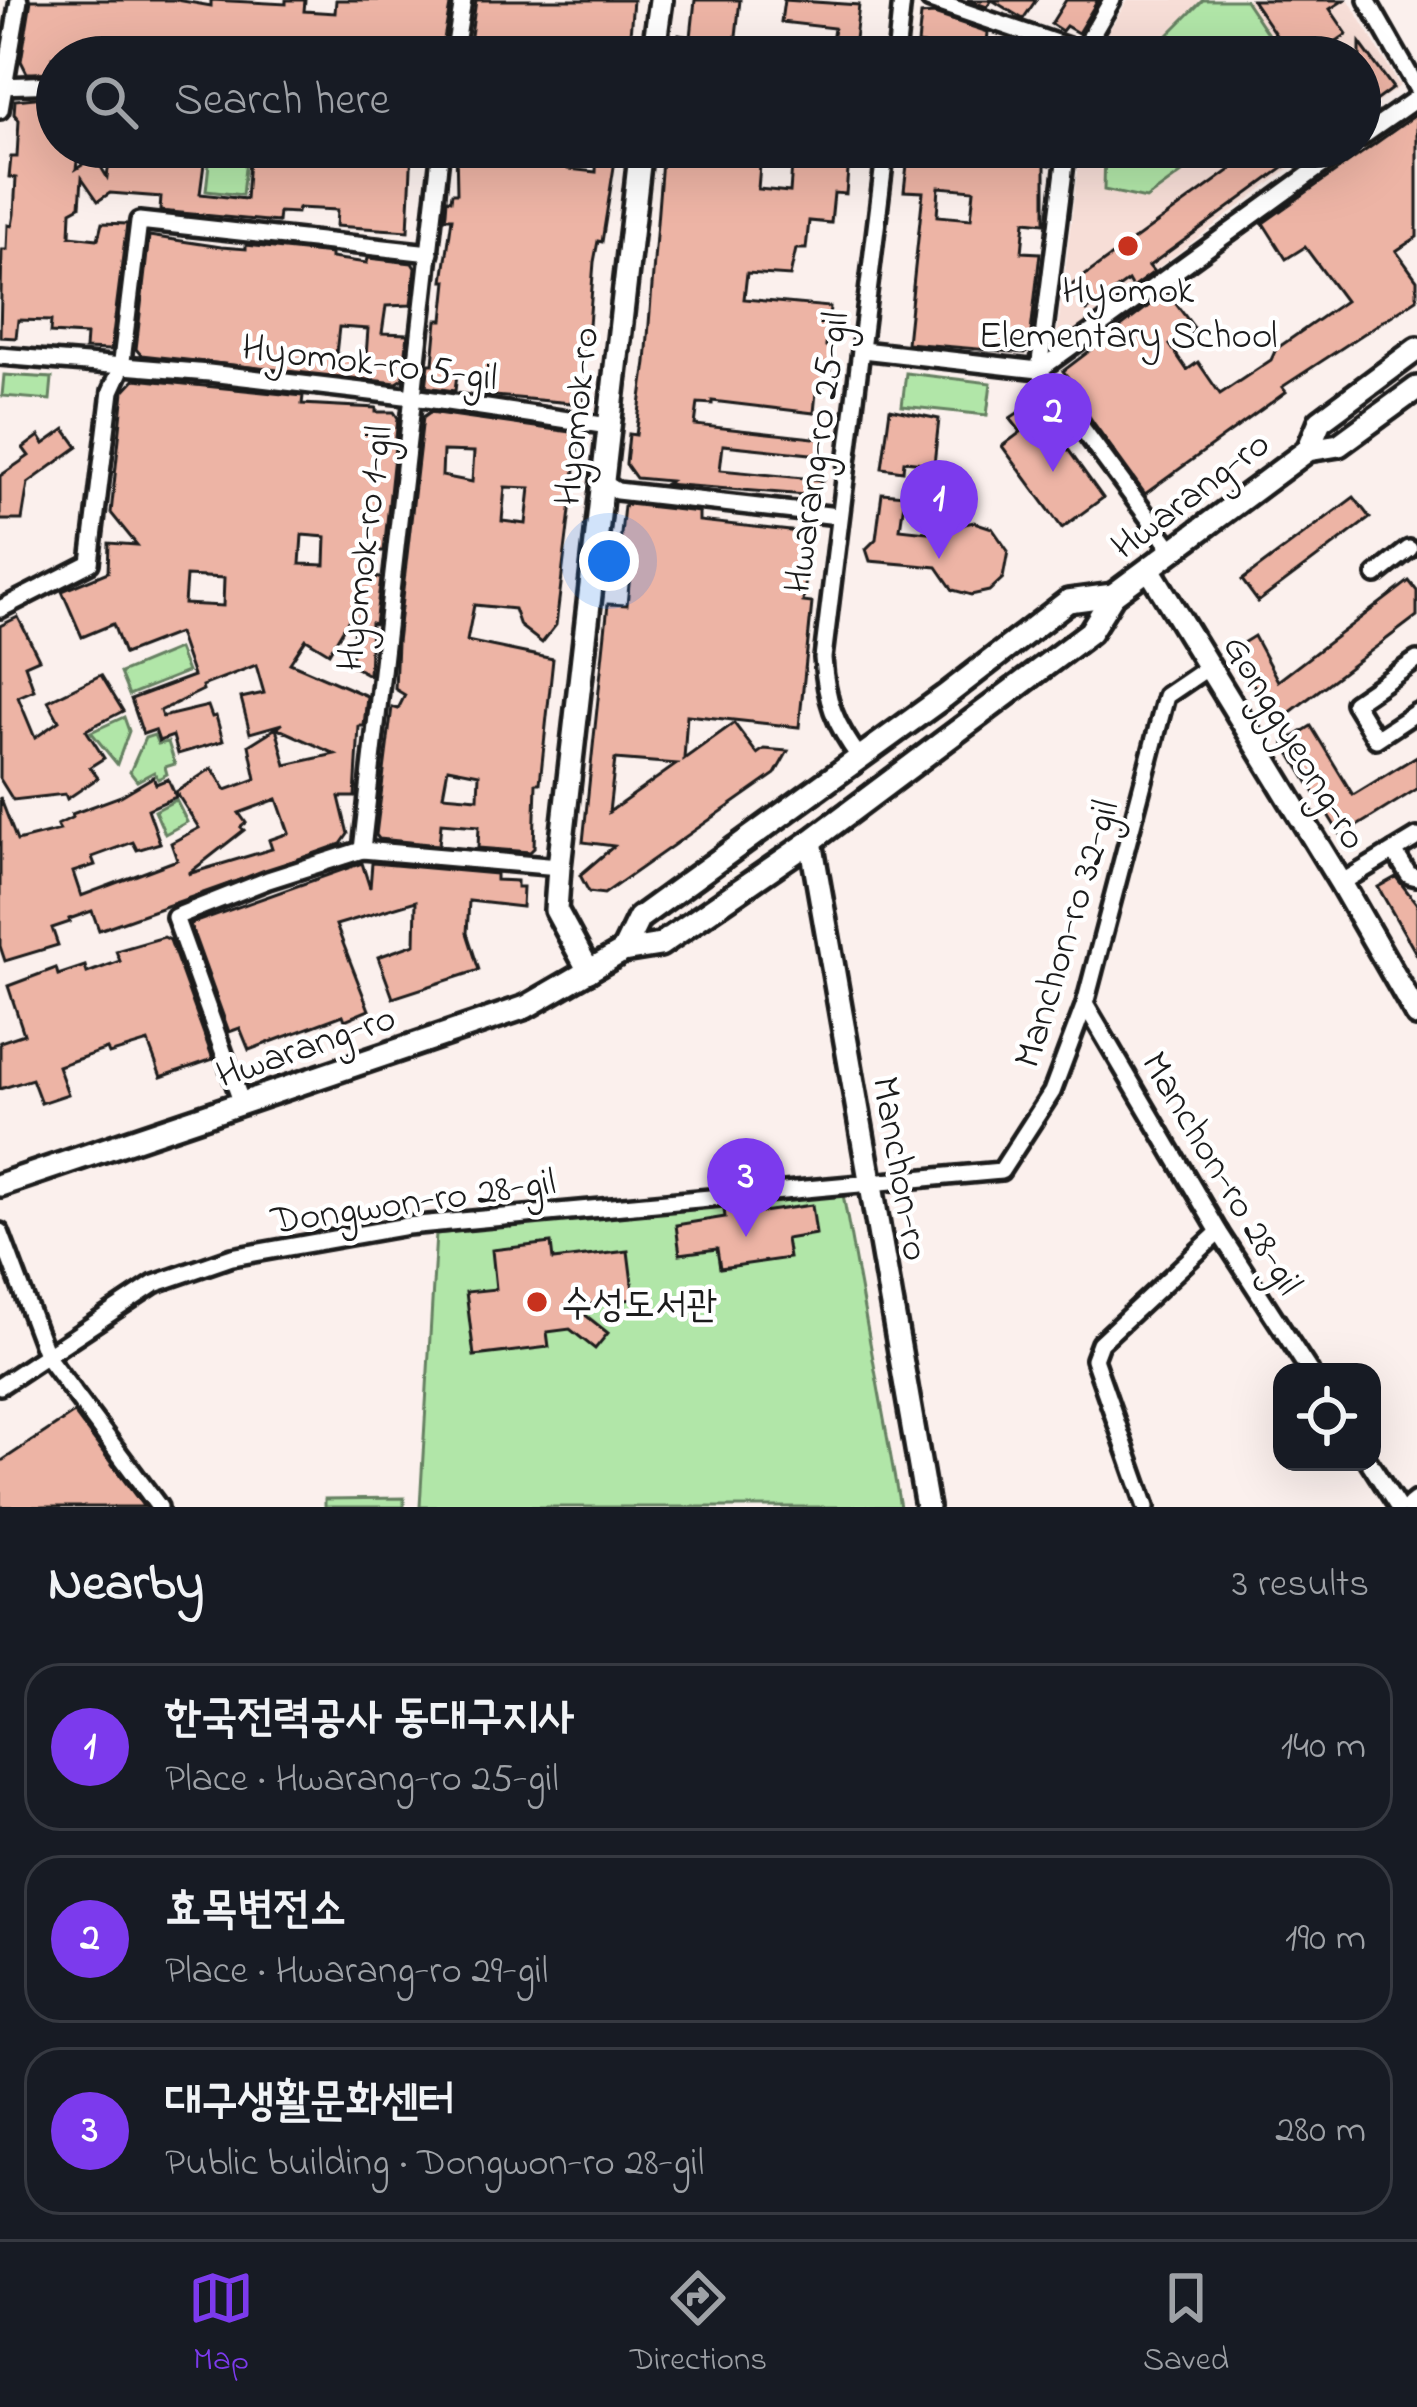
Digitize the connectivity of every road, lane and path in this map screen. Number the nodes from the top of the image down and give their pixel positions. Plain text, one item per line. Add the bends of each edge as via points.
1 (19, 0) edge
2 (463, 0) edge
3 (661, 0) edge
4 (902, 0) edge
5 (930, 0) edge
6 (1112, 0) edge
7 (1367, 0) edge
8 (457, 36) edge
9 (656, 36) edge
10 (898, 36) edge
11 (1029, 36) edge
12 (1090, 36) edge
13 (36, 85) edge
14 (2, 86) edge
15 (1417, 88) edge
16 (1417, 98) edge
17 (0, 110) edge
18 (1381, 123) edge
19 (439, 168) edge
20 (638, 168) edge
21 (884, 168) edge
22 (1064, 168) edge
23 (1318, 168) edge
24 (430, 253) junction
25 (1417, 349) edge
26 (862, 350) junction
27 (0, 356) edge
28 (121, 369) junction
29 (1039, 370) junction
30 (1417, 388) edge
31 (413, 397) junction
32 (609, 426) junction
33 (1308, 450) junction
34 (604, 483) junction
35 (838, 516) junction
36 (1414, 550) edge
37 (1173, 551) junction
38 (1150, 568) junction
39 (1376, 575) dead end
40 (1113, 595) junction
41 (0, 609) edge
42 (1417, 660) edge
43 (1210, 666) junction
44 (1417, 712) edge
45 (860, 758) junction
46 (1417, 837) edge
47 (811, 841) junction
48 (362, 850) junction
49 (1394, 851) junction
50 (559, 867) junction
51 (1417, 877) edge
52 (1341, 883) junction
53 (623, 951) junction
54 (589, 971) junction
55 (1084, 1004) junction
56 (1417, 1015) edge
57 (242, 1104) junction
58 (869, 1182) junction
59 (0, 1185) edge
60 (0, 1232) edge
61 (1219, 1232) junction
62 (47, 1357) junction
63 (1304, 1363) edge
64 (0, 1386) edge
65 (1375, 1471) edge
66 (159, 1507) edge
67 (927, 1507) edge
68 (1146, 1507) edge
69 (1398, 1507) edge

1 - 14 street
2 - 8 street
3 - 9 main road
4 - 10 street
5 - 11 street
6 - 12 street
7 - 15 street
13 - 14 street
14 - 17 street
16 - 18 street
19 - 24 street, Hyomok-ro 1-gil
20 - 32 main road, Hyomok-ro
21 - 26 street, Hwarang-ro 25-gil
22 - 29 street
23 - 29 street
24 - 28 street via 139,221
24 - 31 street, Hyomok-ro 1-gil
25 - 33 main road, Hwarang-ro via 1320,421
26 - 29 street
26 - 35 street, Hwarang-ro 25-gil
27 - 28 street, Hyomok-ro 5-gil
28 - 31 street, Hyomok-ro 5-gil
28 - 41 street via 111,391 91,563
29 - 37 street
30 - 33 main road, Hwarang-ro via 1340,445
31 - 32 street, Hyomok-ro 5-gil
31 - 48 street, Hyomok-ro 1-gil
32 - 34 main road, Hyomok-ro
33 - 37 main road, Hwarang-ro
34 - 35 street via 617,491
34 - 50 main road, Hyomok-ro
35 - 45 street, Hwarang-ro 25-gil via 825,687 836,727
36 - 39 street
37 - 38 main road, Hwarang-ro
38 - 40 main road, Hwarang-ro
38 - 43 main road, Gonggyeong-ro
40 - 45 main road, Hwarang-ro via 1068,602
40 - 47 main road, Hwarang-ro via 1090,632
42 - 44 street via 1354,703 1376,739
43 - 52 main road, Gonggyeong-ro
43 - 55 street, Manchon-ro 32-gil via 1166,696
45 - 53 main road, Hwarang-ro via 639,918
46 - 49 street
47 - 53 main road, Hwarang-ro via 660,945
47 - 58 main road, Manchon-ro
48 - 50 street
48 - 57 street via 175,917
49 - 51 street
49 - 52 street
50 - 54 main road, Hyomok-ro via 556,910
52 - 56 main road, Gonggyeong-ro
53 - 54 main road, Hwarang-ro
54 - 57 main road, Hwarang-ro via 526,1007
55 - 58 street, Manchon-ro 32-gil via 1052,1092 1001,1171
55 - 61 street, Manchon-ro 28-gil
57 - 59 main road, Hwarang-ro
58 - 62 street, Dongwon-ro 28-gil via 407,1226 232,1257 154,1284
58 - 67 main road, Manchon-ro
60 - 62 street
61 - 63 street, Manchon-ro 28-gil
61 - 68 street via 1100,1342 1094,1359
62 - 64 street, Dongwon-ro 28-gil
62 - 66 street
65 - 69 street

